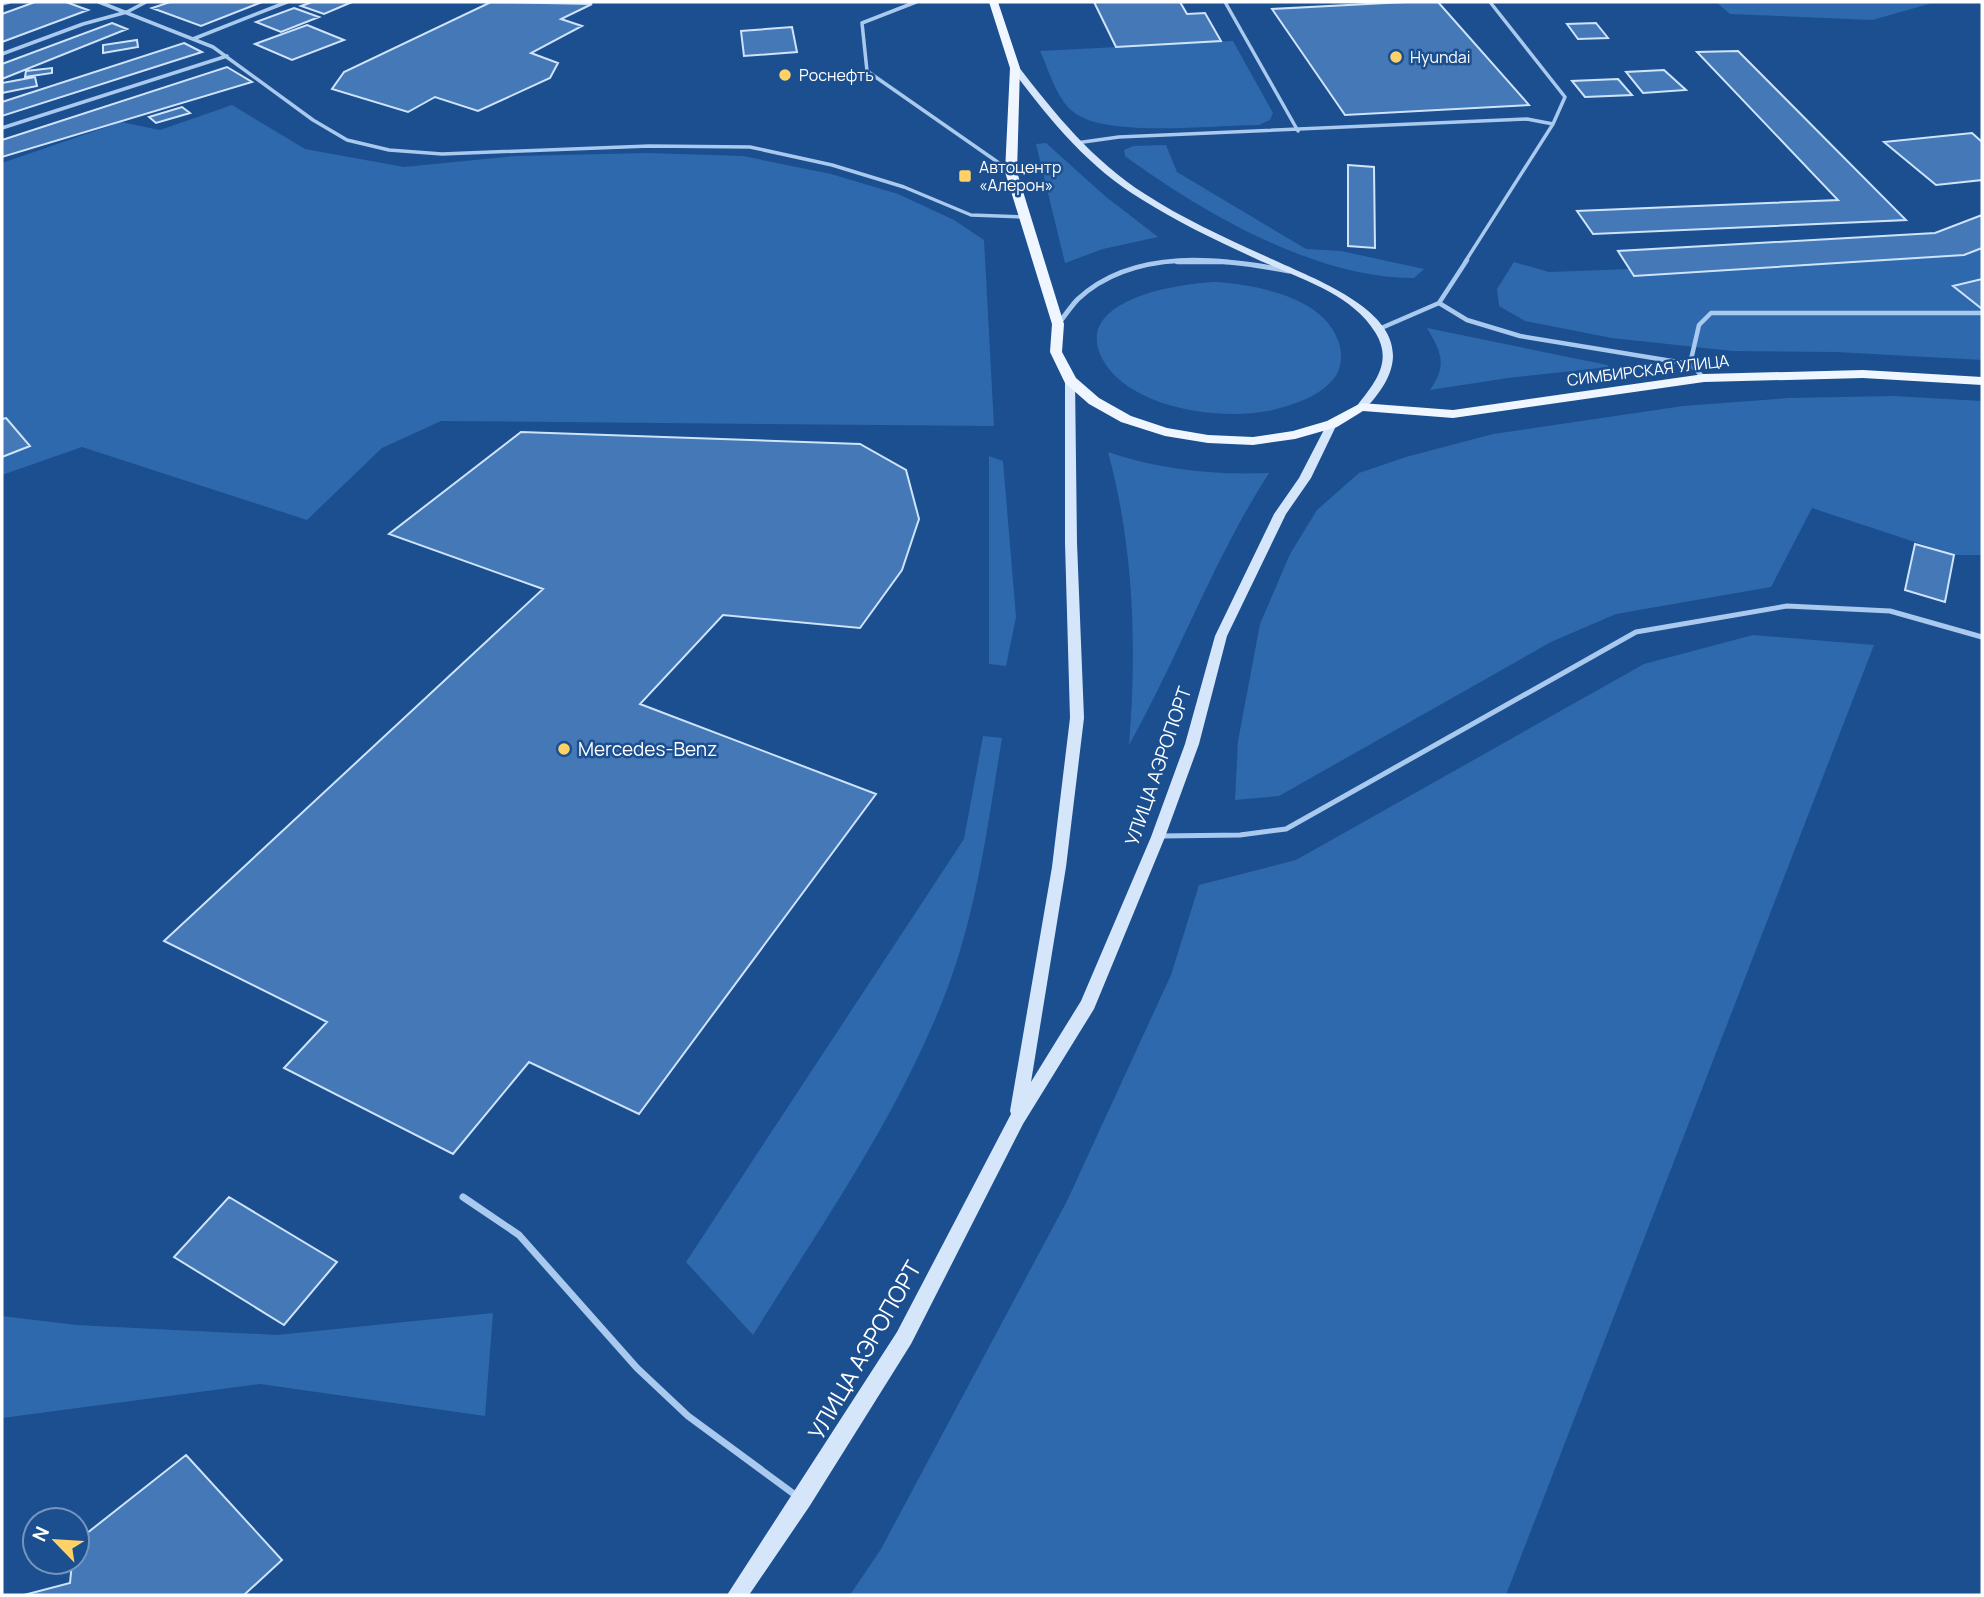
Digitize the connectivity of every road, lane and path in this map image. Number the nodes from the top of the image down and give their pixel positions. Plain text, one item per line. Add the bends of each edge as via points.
1 (9, 2) edge
2 (99, 2) edge
3 (146, 2) edge
4 (287, 2) edge
5 (916, 2) edge
6 (993, 2) edge
7 (1225, 2) edge
8 (1490, 2) edge
9 (2, 4) edge
10 (127, 12) junction
11 (193, 39) junction
12 (2, 54) edge
13 (228, 56) junction
14 (1014, 68) junction
15 (1553, 124) junction
16 (2, 128) edge
17 (1297, 131) junction
18 (1076, 143) junction
19 (1011, 172) junction
20 (1024, 217) junction
21 (1289, 272) junction
22 (1440, 303) junction
23 (1982, 313) edge
24 (1058, 324) junction
25 (1379, 329) junction
26 (1690, 364) junction
27 (1704, 378) junction
28 (1070, 380) junction
29 (1982, 381) edge
30 (1361, 407) junction
31 (1332, 424) junction
32 (1982, 637) edge
33 (1158, 836) junction
34 (1017, 1119) junction
35 (463, 1197) dead end
36 (802, 1500) junction
37 (737, 1595) edge

1 - 9 lane
2 - 10 lane
3 - 10 lane
4 - 11 lane
5 - 19 lane via 862,23 867,71
6 - 14 main road, УЛИЦА АЭРОПОРТ
7 - 17 lane
8 - 15 lane via 1565,97
10 - 11 lane
10 - 12 lane
11 - 13 lane
13 - 16 lane
13 - 20 lane via 346,141 389,150 442,154 750,147 904,187 971,215
14 - 18 main road, УЛИЦА АЭРОПОРТ
14 - 19 main road, УЛИЦА АЭРОПОРТ
15 - 17 lane via 1527,119
15 - 22 lane
17 - 18 lane via 1119,137
18 - 21 main road, УЛИЦА АЭРОПОРТ via 1142,195
19 - 20 main road, УЛИЦА АЭРОПОРТ
20 - 24 main road, УЛИЦА АЭРОПОРТ
21 - 24 street, УЛИЦА АЭРОПОРТ via 1217,260 1146,266 1089,289 1070,305
21 - 25 main road, УЛИЦА АЭРОПОРТ via 1328,286 1358,306
22 - 25 lane
22 - 26 lane via 1468,320 1520,336
23 - 26 lane via 1712,313 1699,325
24 - 28 main road, УЛИЦА АЭРОПОРТ via 1056,352
25 - 30 main road, УЛИЦА АЭРОПОРТ via 1388,349 1388,370 1379,389
26 - 27 lane
27 - 29 main road, СИМБИРСКАЯ УЛИЦА via 1863,374
27 - 30 main road, СИМБИРСКАЯ УЛИЦА via 1453,414
28 - 31 main road, УЛИЦА АЭРОПОРТ via 1094,401 1126,419 1165,432 1253,441
28 - 34 main road, УЛИЦА АЭРОПОРТ via 1077,718 1059,867
30 - 31 main road, УЛИЦА АЭРОПОРТ
31 - 33 main road, УЛИЦА АЭРОПОРТ via 1274,526 1221,636 1192,744
32 - 33 lane via 1890,611 1787,606 1636,632 1286,829
33 - 34 main road, УЛИЦА АЭРОПОРТ via 1088,1004
34 - 36 main road, УЛИЦА АЭРОПОРТ via 904,1338
35 - 36 lane via 519,1235 637,1368 688,1416
36 - 37 main road, УЛИЦА АЭРОПОРТ

